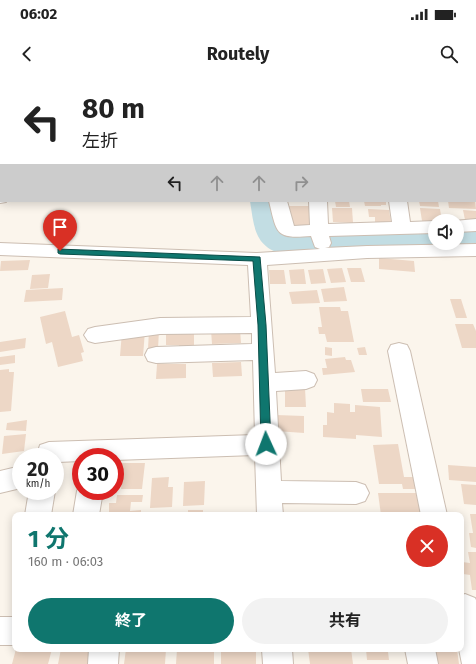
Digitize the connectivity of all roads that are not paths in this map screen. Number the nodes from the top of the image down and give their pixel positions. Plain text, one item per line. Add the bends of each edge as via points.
1 (278, 202) edge
2 (318, 202) edge
3 (398, 202) edge
4 (476, 225) edge
5 (464, 226) edge
6 (428, 227) edge
7 (402, 228) junction
8 (322, 242) junction
9 (0, 249) edge
10 (476, 250) edge
11 (257, 259) junction
12 (262, 325) junction
13 (95, 335) dead end
14 (399, 351) dead end
15 (263, 352) junction
16 (156, 355) dead end
17 (306, 380) dead end
18 (264, 383) junction
19 (266, 444) junction
20 (124, 452) edge
21 (12, 479) edge
22 (0, 482) edge
23 (356, 493) dead end
24 (40, 500) edge
25 (88, 500) edge
26 (269, 504) edge
27 (38, 512) edge
28 (86, 512) edge
29 (433, 512) edge
30 (467, 608) edge
31 (0, 631) edge
32 (12, 631) edge
33 (104, 652) edge
34 (277, 652) edge
35 (421, 652) edge
36 (476, 661) edge
37 (103, 664) edge
38 (278, 664) edge
39 (423, 664) edge

1 - 8 street via 285,228
2 - 8 street
3 - 7 street
4 - 5 street
6 - 7 street
7 - 8 street
8 - 10 street
8 - 11 street
9 - 11 street
11 - 12 street
12 - 13 street via 160,326
12 - 15 street
14 - 29 street
15 - 16 street
15 - 18 street
17 - 18 street
18 - 19 street
19 - 20 street
19 - 26 street
21 - 22 street
23 - 26 street
24 - 27 street
25 - 28 street
30 - 36 street
31 - 32 street
33 - 37 street
34 - 38 street
35 - 39 street

